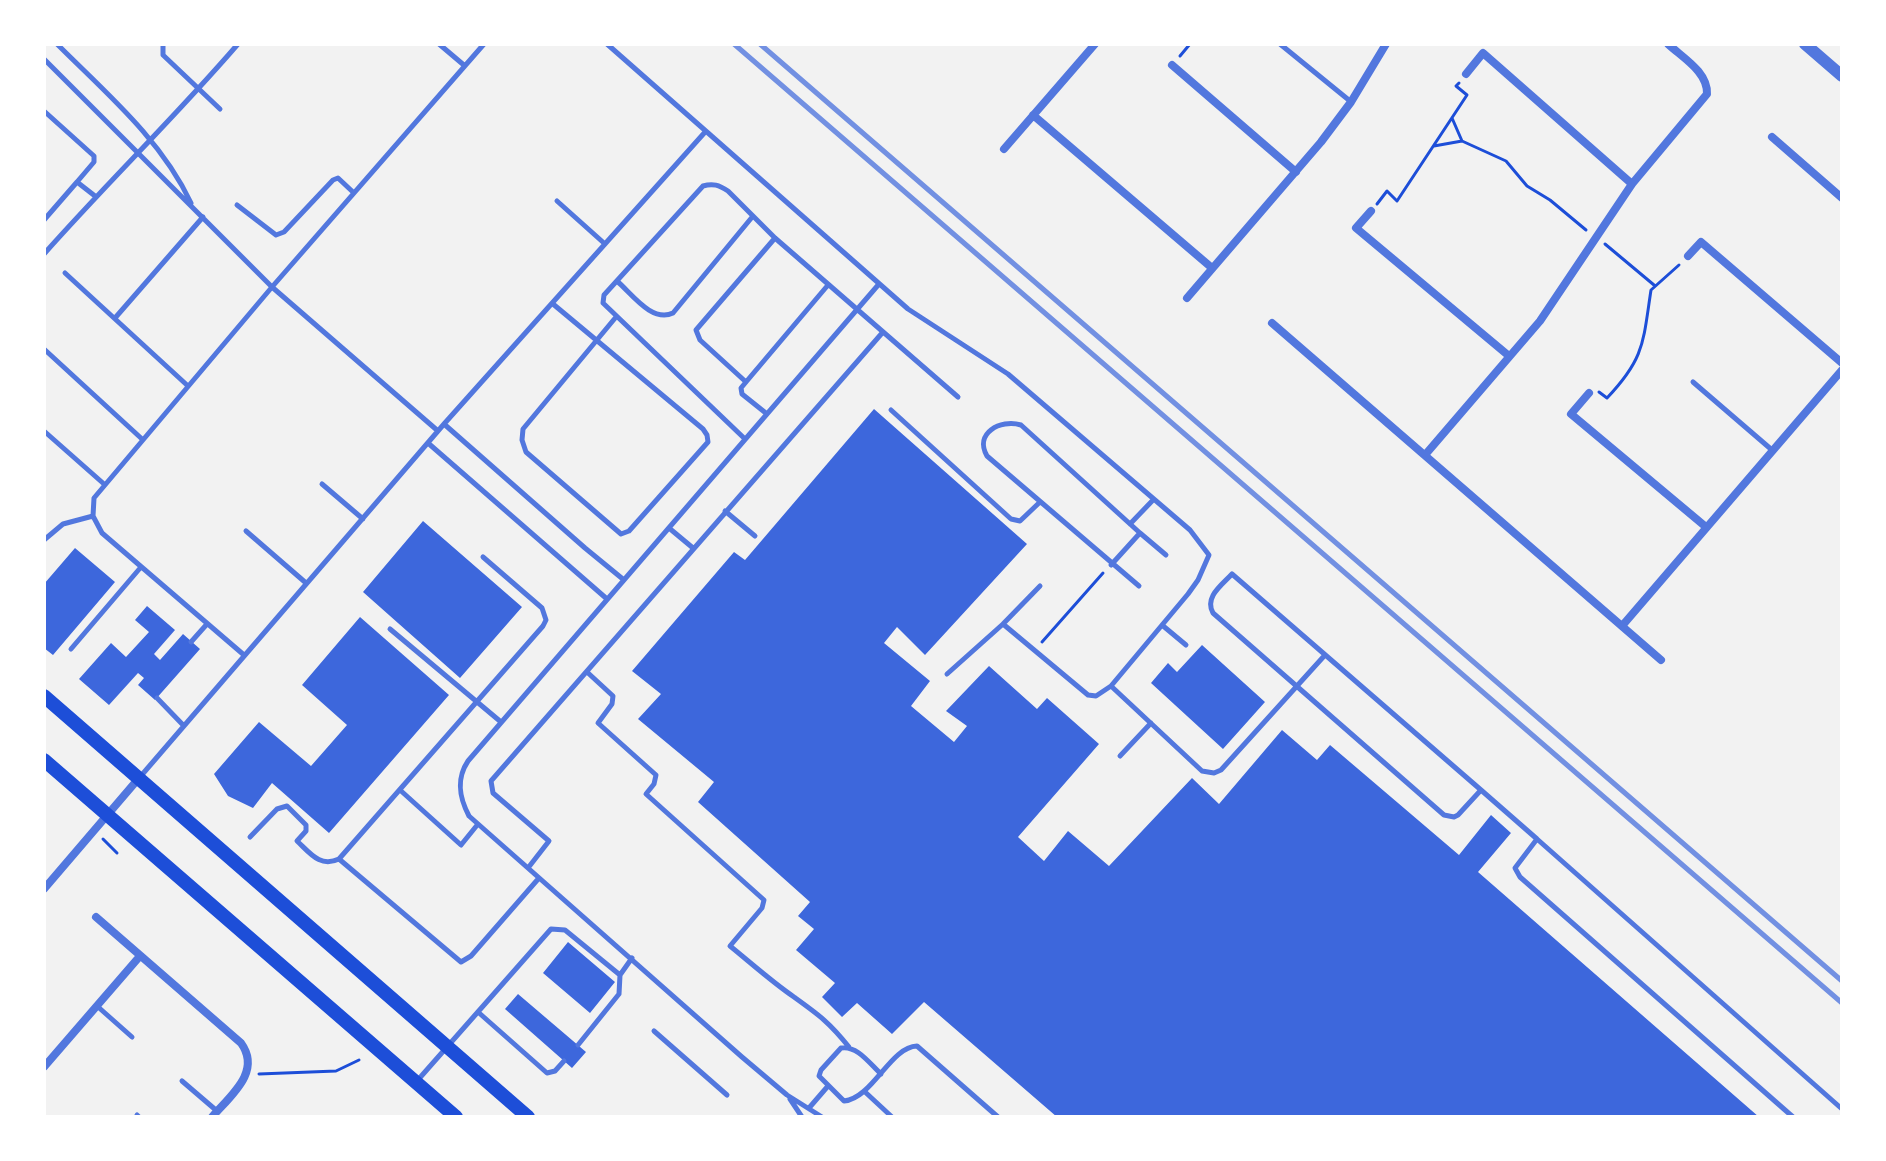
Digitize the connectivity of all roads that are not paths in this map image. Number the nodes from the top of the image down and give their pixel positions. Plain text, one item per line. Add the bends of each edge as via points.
1 (57, 44) edge
2 (163, 44) edge
3 (238, 44) edge
4 (439, 44) edge
5 (484, 44) edge
6 (607, 44) edge
7 (1095, 44) edge
8 (1280, 44) edge
9 (1386, 44) edge
10 (1668, 44) edge
11 (1805, 44) edge
12 (44, 59) edge
13 (1172, 65) road end
14 (465, 66) junction
15 (1466, 74) dead end
16 (1842, 76) edge
17 (199, 89) junction
18 (1351, 102) junction
19 (220, 109) dead end
20 (44, 111) edge
21 (1033, 115) junction
22 (706, 131) junction
23 (1772, 137) dead end
24 (152, 140) junction
25 (1004, 149) dead end
26 (137, 154) junction
27 (1296, 172) junction
28 (77, 182) junction
29 (1632, 184) junction
30 (354, 193) junction
31 (95, 196) junction
32 (1842, 198) edge
33 (557, 201) dead end
34 (191, 204) junction
35 (237, 205) dead end
36 (1371, 211) dead end
37 (753, 216) junction
38 (203, 217) junction
39 (44, 220) edge
40 (775, 238) junction
41 (605, 244) junction
42 (44, 254) edge
43 (1688, 256) dead end
44 (1212, 268) junction
45 (65, 273) dead end
46 (617, 281) junction
47 (879, 284) junction
48 (828, 285) junction
49 (272, 287) junction
50 (1187, 298) dead end
51 (553, 304) junction
52 (856, 309) junction
53 (616, 317) junction
54 (115, 318) junction
55 (1272, 323) dead end
56 (883, 332) junction
57 (595, 341) junction
58 (44, 349) edge
59 (1509, 356) junction
60 (1842, 363) edge
61 (1842, 370) edge
62 (746, 382) junction
63 (1693, 382) dead end
64 (188, 386) junction
65 (1591, 390) road end
66 (958, 397) dead end
67 (891, 410) dead end
68 (767, 414) junction
69 (444, 424) junction
70 (44, 431) edge
71 (438, 431) junction
72 (142, 439) junction
73 (745, 439) junction
74 (428, 443) junction
75 (1772, 450) junction
76 (1425, 455) junction
77 (104, 484) junction
78 (322, 484) dead end
79 (1154, 499) junction
80 (1040, 502) junction
81 (725, 511) junction
82 (93, 516) junction
83 (363, 519) junction
84 (1130, 524) junction
85 (1706, 527) junction
86 (669, 528) junction
87 (246, 531) dead end
88 (1140, 533) junction
89 (755, 536) dead end
90 (44, 540) edge
91 (693, 548) junction
92 (1166, 555) dead end
93 (483, 557) dead end
94 (1111, 565) junction
95 (141, 567) junction
96 (624, 580) junction
97 (306, 583) junction
98 (1040, 586) dead end
99 (1139, 586) dead end
100 (607, 599) junction
101 (207, 624) junction
102 (1003, 624) junction
103 (1162, 625) junction
104 (1622, 626) junction
105 (390, 629) dead end
106 (191, 642) dead end
107 (1186, 645) dead end
108 (71, 649) dead end
109 (244, 655) junction
110 (1325, 655) junction
111 (1661, 660) dead end
112 (587, 672) junction
113 (947, 674) dead end
114 (1111, 686) junction
115 (1297, 688) junction
116 (44, 696) edge
117 (157, 698) dead end
118 (476, 703) junction
119 (501, 722) junction
120 (1151, 723) junction
121 (184, 726) junction
122 (1120, 756) dead end
123 (44, 760) edge
124 (139, 778) junction
125 (400, 790) junction
126 (1481, 790) junction
127 (108, 816) junction
128 (478, 824) junction
129 (250, 837) dead end
130 (1537, 839) junction
131 (339, 859) junction
132 (528, 868) junction
133 (539, 878) junction
134 (44, 889) edge
135 (96, 917) dead end
136 (140, 956) junction
137 (632, 958) junction
138 (620, 975) junction
139 (97, 1006) junction
140 (478, 1012) junction
141 (654, 1031) dead end
142 (132, 1037) dead end
143 (578, 1045) dead end
144 (849, 1047) junction
145 (448, 1048) junction
146 (564, 1061) dead end
147 (44, 1067) edge
148 (881, 1074) junction
149 (182, 1081) dead end
150 (417, 1082) junction
151 (828, 1086) junction
152 (864, 1091) junction
153 (727, 1095) dead end
154 (787, 1095) junction
155 (809, 1108) junction
156 (1842, 1109) edge
157 (214, 1114) edge
158 (456, 1117) edge
159 (528, 1117) edge
160 (802, 1117) edge
161 (822, 1117) edge
162 (892, 1117) edge
163 (998, 1117) edge
164 (1793, 1117) edge

1 - 24 lane
2 - 17 lane via 163,55
3 - 17 lane
4 - 14 lane
5 - 14 lane
6 - 22 lane
7 - 21 street
8 - 18 lane
9 - 18 street
10 - 29 street via 1695,68 1707,94
11 - 16 street
12 - 26 lane
13 - 27 street
14 - 30 lane
15 - 29 street via 1483,53
17 - 19 lane
17 - 24 lane
18 - 27 street
20 - 28 lane via 94,156
21 - 25 street
21 - 44 street
22 - 41 lane
22 - 47 lane
23 - 32 street
24 - 26 lane
24 - 34 lane via 176,171
26 - 31 lane
26 - 34 lane
27 - 44 street
28 - 31 lane
28 - 39 lane
29 - 59 street via 1540,321
30 - 35 lane via 336,179 276,235
30 - 49 lane
31 - 42 lane
33 - 41 lane
34 - 38 lane
36 - 59 street via 1356,228
37 - 40 lane
37 - 46 lane via 719,185 703,186
37 - 46 lane via 665,317 654,314
38 - 49 lane
38 - 54 lane
40 - 48 lane
40 - 62 lane via 696,330 700,340
41 - 51 lane
43 - 60 street via 1701,242
44 - 50 street
45 - 54 lane
46 - 53 lane via 603,299
47 - 52 lane
47 - 79 lane via 1008,374
48 - 52 lane
48 - 62 lane
49 - 64 lane
49 - 71 lane
51 - 57 lane
51 - 69 lane
52 - 56 lane
52 - 68 lane
53 - 57 lane
53 - 73 lane
54 - 64 lane
55 - 76 street
56 - 66 lane
56 - 81 lane
57 - 57 lane via 708,438 626,533 614,530 526,452 522,440 523,429
58 - 72 lane
59 - 76 street
61 - 75 street
62 - 68 lane via 742,394
63 - 75 lane
64 - 72 lane
65 - 85 street via 1571,414
67 - 80 lane via 1011,519 1020,521
68 - 73 lane
69 - 71 lane
69 - 96 lane
70 - 77 lane
71 - 74 lane
72 - 77 lane
73 - 86 lane
74 - 83 lane
74 - 100 lane
75 - 85 street
76 - 104 street
77 - 82 lane via 94,498
78 - 83 lane
79 - 84 lane
79 - 103 lane via 1209,555 1198,580
80 - 84 lane via 982,448 1000,423 1021,425
80 - 94 lane
81 - 89 lane
81 - 91 lane
82 - 90 lane via 63,524
82 - 95 lane via 102,533
83 - 97 lane
84 - 88 lane
85 - 104 street
86 - 91 lane
86 - 96 lane
87 - 97 lane
88 - 92 lane
88 - 94 lane
91 - 112 lane
93 - 118 lane via 542,608 546,620
94 - 99 lane
95 - 101 lane
95 - 108 lane
96 - 100 lane
97 - 109 lane
98 - 102 lane
100 - 119 lane
101 - 106 lane
101 - 109 lane
102 - 113 lane
102 - 114 lane via 1088,695
103 - 107 lane
103 - 114 lane
104 - 111 street
105 - 118 lane
109 - 121 lane
110 - 115 lane
110 - 115 lane via 1232,574 1210,598 1213,613
110 - 126 lane
112 - 132 lane via 491,781 493,793 549,841
112 - 144 lane via 613,696 598,723 656,775 646,794 764,900 730,946 814,1009
114 - 120 lane
115 - 120 lane via 1214,773 1202,771
115 - 126 lane via 1444,815 1458,815
116 - 124 main road
117 - 121 lane
118 - 119 lane
118 - 125 lane
119 - 128 lane via 468,761 460,779 465,808
120 - 122 lane
121 - 124 lane
123 - 127 main road
124 - 127 street
124 - 145 main road
125 - 128 lane via 461,845
125 - 131 lane
126 - 130 lane
127 - 134 street
127 - 150 main road
128 - 132 lane
129 - 131 lane via 284,806 306,825 297,841 318,860
130 - 156 lane
130 - 164 lane via 1517,862 1520,877
131 - 133 lane via 461,962
132 - 133 lane
133 - 137 lane
135 - 136 street
136 - 139 street
136 - 157 street via 241,1043 249,1061 247,1074
137 - 138 lane
137 - 154 lane
138 - 140 lane via 565,930 551,929
138 - 143 lane via 619,994
139 - 142 lane
139 - 147 street
140 - 145 lane
140 - 146 lane via 547,1073
141 - 153 lane
144 - 148 lane
144 - 151 lane via 841,1048 821,1070 820,1079
145 - 150 lane
145 - 159 main road
148 - 152 lane
148 - 163 lane via 905,1049 917,1046
149 - 157 lane
150 - 158 main road
151 - 152 lane via 846,1102
151 - 155 lane
152 - 162 lane
154 - 155 lane
154 - 160 lane
155 - 161 lane

